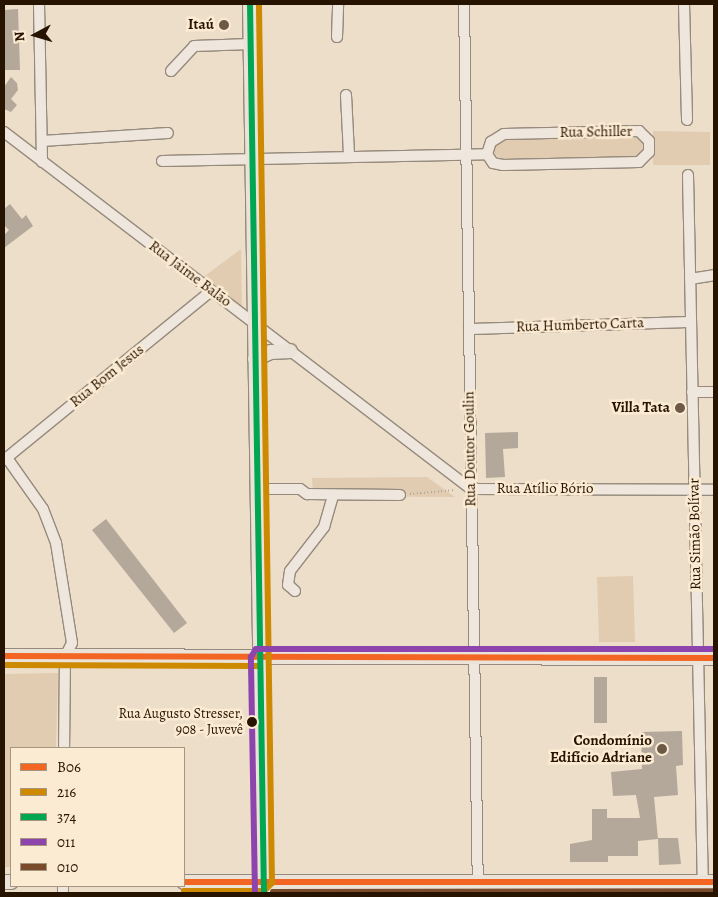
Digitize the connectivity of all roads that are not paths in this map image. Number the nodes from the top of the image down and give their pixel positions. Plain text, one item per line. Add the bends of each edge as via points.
1 (39, 4) edge
2 (250, 4) edge
3 (338, 4) edge
4 (464, 4) edge
5 (684, 4) edge
6 (337, 36) dead end
7 (251, 44) junction
8 (171, 72) dead end
9 (346, 96) dead end
10 (687, 120) dead end
11 (4, 132) edge
12 (168, 133) dead end
13 (42, 141) junction
14 (466, 154) junction
15 (488, 154) junction
16 (349, 155) junction
17 (253, 156) junction
18 (162, 161) dead end
19 (42, 162) junction
20 (688, 175) dead end
21 (714, 275) edge
22 (690, 279) junction
23 (211, 291) junction
24 (691, 322) junction
25 (255, 324) junction
26 (468, 329) junction
27 (290, 351) junction
28 (255, 359) junction
29 (692, 392) junction
30 (714, 392) edge
31 (5, 459) edge
32 (257, 489) junction
33 (471, 489) junction
34 (694, 490) junction
35 (714, 490) edge
36 (333, 494) junction
37 (400, 495) road end
38 (295, 591) dead end
39 (4, 656) edge
40 (65, 657) junction
41 (260, 657) junction
42 (473, 657) junction
43 (698, 658) junction
44 (714, 658) edge
45 (64, 747) edge
46 (185, 882) edge
47 (707, 886) edge
48 (264, 888) edge
49 (477, 888) edge

1 - 13 street
2 - 7 main road
3 - 6 street
4 - 14 street, Rua Doutor Goulin
5 - 10 street
7 - 8 street via 194,46
7 - 17 main road
9 - 16 street
11 - 19 street, Rua Jaime Balão
12 - 13 street
13 - 19 street
14 - 15 street, Rua Schiller
14 - 16 street, Rua Schiller
14 - 26 street, Rua Doutor Goulin
15 - 15 street, Rua Schiller via 493,163 503,165 639,162 648,156 650,146 640,132 504,134 491,142
16 - 17 street, Rua Schiller
17 - 18 street, Rua Schiller
17 - 25 main road
19 - 23 street, Rua Jaime Balão
20 - 22 street, Rua Simão Bolívar
21 - 22 street
22 - 24 street, Rua Simão Bolívar
23 - 25 street, Rua Jaime Balão
23 - 31 street, Rua Bom Jesus
24 - 26 street, Rua Humberto Carta
24 - 29 street, Rua Simão Bolívar
25 - 27 street, Rua Jaime Balão
25 - 28 main road
26 - 33 street, Rua Doutor Goulin
27 - 28 main road via 271,352
27 - 33 street, Rua Jaime Balão
28 - 32 main road
29 - 30 street
29 - 34 street, Rua Simão Bolívar
31 - 40 street via 54,532 71,626 72,643
32 - 36 street via 300,489 307,494
32 - 41 main road
33 - 34 street, Rua Atílio Bório
33 - 42 street, Rua Doutor Goulin
34 - 35 street, Rua Atílio Bório
34 - 43 street, Rua Simão Bolívar
36 - 37 street
36 - 38 street via 324,527 290,571 288,586
39 - 40 main road
40 - 41 main road
40 - 45 street
41 - 42 main road
41 - 48 main road
42 - 43 main road
42 - 49 street, Rua Doutor Goulin
43 - 44 main road
43 - 47 street, Rua Simão Bolívar
46 - 48 main road
47 - 49 main road
48 - 49 main road

